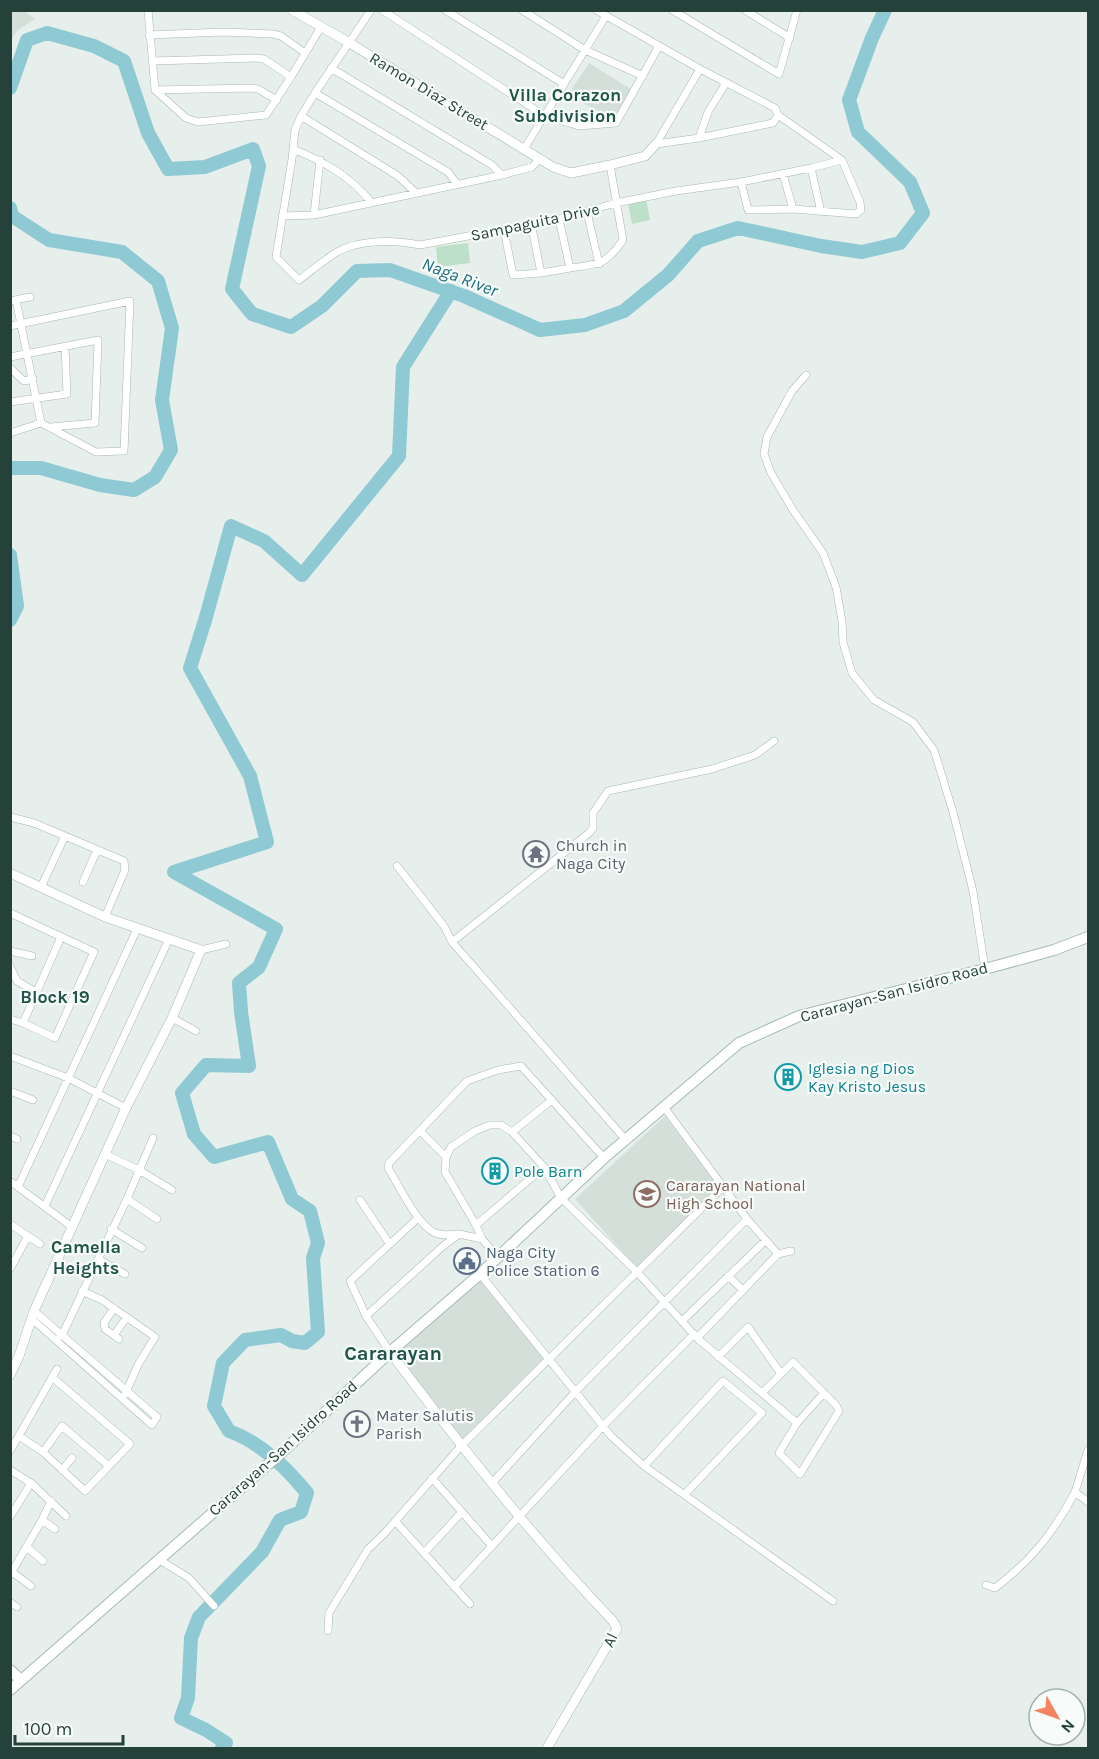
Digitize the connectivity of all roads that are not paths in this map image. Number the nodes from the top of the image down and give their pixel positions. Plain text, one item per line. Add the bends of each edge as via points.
1 (148, 10) edge
2 (292, 10) edge
3 (371, 10) edge
4 (381, 10) edge
5 (445, 10) edge
6 (522, 10) edge
7 (597, 10) edge
8 (672, 10) edge
9 (745, 10) edge
10 (797, 10) edge
11 (606, 16) junction
12 (321, 27) junction
13 (149, 35) junction
14 (790, 38) junction
15 (348, 42) junction
16 (659, 46) junction
17 (585, 50) junction
18 (305, 52) junction
19 (153, 61) junction
20 (332, 68) junction
21 (700, 69) junction
22 (643, 76) junction
23 (291, 77) junction
24 (726, 83) junction
25 (564, 84) junction
26 (154, 90) junction
27 (315, 93) junction
28 (277, 100) junction
29 (778, 115) junction
30 (301, 116) junction
31 (545, 116) junction
32 (699, 138) junction
33 (656, 144) junction
34 (293, 149) junction
35 (524, 149) junction
36 (540, 158) junction
37 (320, 160) junction
38 (842, 160) junction
39 (610, 165) junction
40 (811, 168) junction
41 (783, 174) junction
42 (502, 175) junction
43 (741, 182) junction
44 (457, 184) junction
45 (415, 192) junction
46 (371, 202) junction
47 (616, 203) junction
48 (793, 209) junction
49 (587, 212) junction
50 (821, 212) junction
51 (314, 215) junction
52 (282, 216) junction
53 (559, 219) junction
54 (531, 224) junction
55 (504, 230) junction
56 (599, 264) junction
57 (570, 268) junction
58 (541, 273) junction
59 (30, 297) dead end
60 (14, 300) edge
61 (22, 324) junction
62 (10, 326) edge
63 (65, 347) junction
64 (28, 354) junction
65 (10, 357) edge
66 (10, 368) edge
67 (806, 375) dead end
68 (33, 380) junction
69 (36, 398) junction
70 (10, 402) edge
71 (42, 423) junction
72 (49, 428) junction
73 (10, 433) edge
74 (774, 741) dead end
75 (10, 817) edge
76 (65, 836) junction
77 (97, 849) junction
78 (398, 866) dead end
79 (10, 873) edge
80 (82, 882) dead end
81 (41, 887) junction
82 (10, 913) edge
83 (105, 917) junction
84 (137, 928) junction
85 (61, 937) junction
86 (1089, 937) edge
87 (169, 939) junction
88 (452, 942) junction
89 (226, 944) dead end
90 (201, 950) junction
91 (10, 951) edge
92 (32, 956) dead end
93 (10, 966) edge
94 (985, 969) junction
95 (36, 992) junction
96 (172, 1018) junction
97 (10, 1019) edge
98 (23, 1023) junction
99 (196, 1031) dead end
100 (10, 1056) edge
101 (68, 1078) junction
102 (10, 1091) edge
103 (97, 1094) junction
104 (33, 1100) dead end
105 (552, 1100) junction
106 (126, 1107) junction
107 (664, 1107) junction
108 (420, 1131) junction
109 (512, 1132) junction
110 (153, 1138) dead end
111 (625, 1139) junction
112 (105, 1154) junction
113 (446, 1157) junction
114 (603, 1158) junction
115 (544, 1167) junction
116 (139, 1170) junction
117 (10, 1181) edge
118 (18, 1187) junction
119 (723, 1187) junction
120 (172, 1190) dead end
121 (561, 1198) junction
122 (126, 1199) junction
123 (360, 1200) dead end
124 (45, 1206) junction
125 (418, 1218) junction
126 (157, 1219) dead end
127 (747, 1220) junction
128 (10, 1224) edge
129 (476, 1224) junction
130 (72, 1227) junction
131 (111, 1229) junction
132 (459, 1234) junction
133 (28, 1236) junction
134 (482, 1239) junction
135 (765, 1241) junction
136 (389, 1243) junction
137 (40, 1244) dead end
138 (142, 1248) dead end
139 (791, 1251) dead end
140 (778, 1254) junction
141 (498, 1257) junction
142 (98, 1259) junction
143 (10, 1269) edge
144 (637, 1272) junction
145 (125, 1274) dead end
146 (480, 1274) junction
147 (729, 1276) junction
148 (743, 1290) junction
149 (82, 1291) junction
150 (666, 1303) junction
151 (114, 1308) junction
152 (33, 1315) junction
153 (366, 1316) junction
154 (127, 1317) junction
155 (682, 1321) junction
156 (696, 1336) junction
157 (59, 1337) junction
158 (390, 1352) junction
159 (718, 1357) junction
160 (549, 1359) junction
161 (57, 1369) dead end
162 (781, 1374) junction
163 (10, 1375) edge
164 (52, 1377) junction
165 (128, 1391) junction
166 (576, 1391) junction
167 (762, 1393) junction
168 (824, 1393) junction
169 (121, 1397) junction
170 (797, 1423) junction
171 (603, 1426) junction
172 (19, 1436) junction
173 (461, 1446) junction
174 (1089, 1450) edge
175 (10, 1451) edge
176 (43, 1452) junction
177 (72, 1458) dead end
178 (110, 1466) junction
179 (644, 1466) junction
180 (10, 1470) edge
181 (62, 1470) junction
182 (432, 1478) junction
183 (31, 1483) junction
184 (492, 1483) junction
185 (1075, 1492) junction
186 (685, 1494) junction
187 (51, 1501) junction
188 (1089, 1502) edge
189 (462, 1512) junction
190 (66, 1516) dead end
191 (519, 1516) junction
192 (10, 1517) edge
193 (42, 1520) junction
194 (395, 1521) junction
195 (55, 1528) dead end
196 (491, 1545) junction
197 (27, 1547) junction
198 (423, 1553) junction
199 (158, 1559) junction
200 (43, 1560) dead end
201 (11, 1574) edge
202 (986, 1585) dead end
203 (31, 1586) dead end
204 (454, 1587) junction
205 (833, 1601) dead end
206 (470, 1605) dead end
207 (214, 1606) dead end
208 (328, 1631) dead end
209 (10, 1670) edge
210 (21, 1680) junction
211 (10, 1690) edge
212 (547, 1749) edge

1 - 13 street
2 - 12 street, Ramon Diaz Street
3 - 15 street
4 - 31 street
5 - 25 street
6 - 17 street
7 - 11 street
8 - 14 street via 779,74
9 - 14 street
10 - 14 street
11 - 16 street
11 - 17 street
12 - 15 street, Ramon Diaz Street
12 - 18 street
13 - 18 street via 273,34
13 - 19 street
15 - 20 street
15 - 35 street, Ramon Diaz Street
16 - 21 street
16 - 22 street
17 - 22 street
17 - 25 street
18 - 23 street
19 - 23 street via 257,58
19 - 26 street
20 - 27 street
20 - 42 street via 492,165
21 - 24 street
21 - 33 street
22 - 31 street via 616,123 579,126
23 - 28 street
24 - 29 street via 775,108
24 - 32 street via 708,112
25 - 31 street
26 - 28 street via 252,88
26 - 28 street via 186,118 198,122 266,115
27 - 30 street
27 - 44 street via 448,172
29 - 32 street via 772,123
29 - 38 street
30 - 34 street
30 - 45 street via 398,176
31 - 35 street
32 - 33 street
33 - 39 street, Ramon Diaz Street via 645,156
34 - 37 street
34 - 52 street
35 - 36 street, Ramon Diaz Street
36 - 39 street, Ramon Diaz Street via 571,173
36 - 42 street via 532,167
37 - 46 street via 358,186
37 - 51 street
38 - 40 street, Sampaguita Drive
38 - 50 street via 861,210 856,214
39 - 47 street
40 - 41 street, Sampaguita Drive
40 - 50 street
41 - 43 street, Sampaguita Drive
41 - 48 street
42 - 44 street
43 - 47 street, Sampaguita Drive
43 - 48 street via 748,210
44 - 45 street
45 - 46 street
46 - 51 street
47 - 49 street, Sampaguita Drive
47 - 56 street via 623,240 613,255
48 - 50 street
49 - 53 street, Sampaguita Drive
49 - 56 street
51 - 52 street
52 - 55 street, Sampaguita Drive via 276,257 299,279 339,251 362,244 398,241 420,245
53 - 54 street, Sampaguita Drive
53 - 57 street
54 - 55 street, Sampaguita Drive
54 - 58 street
55 - 58 street via 513,275
56 - 57 street
57 - 58 street
59 - 60 street
60 - 61 street
61 - 62 street
61 - 64 street
61 - 72 street via 130,301 124,451 96,452
63 - 64 street
63 - 69 street via 67,394
63 - 72 street via 98,340 96,423
64 - 65 street
64 - 68 street
66 - 68 street via 24,381
67 - 94 street via 792,390 767,437 765,454 793,510 823,553 836,587 843,642 852,673 874,700 913,722 934,750 973,891
68 - 69 street
69 - 70 street
69 - 71 street
71 - 72 street
71 - 73 street
74 - 88 street via 755,755 712,769 608,791 593,813 589,833
75 - 76 street
76 - 77 street
76 - 81 street
77 - 80 street
77 - 83 street via 124,861 126,866
78 - 88 street
79 - 81 street
81 - 83 street
82 - 85 street
83 - 84 street
84 - 87 street
84 - 101 street
85 - 95 street
85 - 98 street via 94,952 55,1038
86 - 94 main road, Cararayan-San Isidro Road
87 - 90 street
87 - 103 street
88 - 111 street
89 - 90 street
90 - 96 street
91 - 92 street
93 - 95 street via 17,981
94 - 107 main road, Cararayan-San Isidro Road via 799,1016 739,1043
95 - 98 street
96 - 99 street
96 - 106 street
97 - 98 street
100 - 101 street
101 - 103 street
101 - 118 street
102 - 104 street
103 - 106 street
103 - 124 street
105 - 108 street via 521,1066 498,1070 467,1081
105 - 109 street
105 - 114 street
106 - 112 street
107 - 111 main road, Cararayan-San Isidro Road
107 - 119 street
108 - 113 street
108 - 125 street via 388,1163
109 - 113 street via 501,1125 490,1125 451,1147
109 - 115 street
110 - 116 street
111 - 114 main road, Cararayan-San Isidro Road
112 - 116 street
112 - 130 street
113 - 129 street via 445,1172
114 - 121 main road, Cararayan-San Isidro Road
115 - 121 street
115 - 129 street
116 - 120 street
116 - 122 street
117 - 118 street
118 - 124 street
119 - 127 street
119 - 144 street
121 - 141 main road, Cararayan-San Isidro Road
121 - 144 street
122 - 126 street
122 - 131 street
123 - 136 street
124 - 130 street
125 - 132 street via 438,1234
125 - 136 street
127 - 135 street
127 - 150 street
128 - 133 street
129 - 134 street
130 - 152 street
131 - 138 street
131 - 142 street
132 - 134 street
132 - 153 street
133 - 137 street
133 - 143 street
134 - 141 street
135 - 140 street
135 - 147 street
136 - 153 street via 350,1281
139 - 140 street
140 - 148 street
141 - 146 main road, Cararayan-San Isidro Road
142 - 145 street
142 - 149 street
144 - 150 street
144 - 160 street
146 - 158 main road, Cararayan-San Isidro Road
146 - 160 street
147 - 148 street
147 - 155 street
148 - 156 street
149 - 151 street
149 - 157 street
150 - 155 street
150 - 166 street
151 - 154 street
151 - 154 street via 104,1323 105,1329 117,1337
152 - 157 street
152 - 163 street
153 - 158 street
154 - 165 street via 155,1337 139,1362
155 - 156 street
156 - 159 street
156 - 171 street
157 - 165 street
157 - 169 street
158 - 173 street
158 - 199 main road, Cararayan-San Isidro Road via 269,1464
159 - 162 street via 748,1326
159 - 167 street
160 - 166 street
160 - 173 street
161 - 164 street
162 - 167 street
162 - 168 street via 793,1362
164 - 172 street
164 - 178 street via 130,1444
165 - 169 street
165 - 169 street via 157,1417 152,1425
166 - 171 street
166 - 184 street
167 - 170 street
168 - 170 street
168 - 170 street via 839,1410 800,1473 779,1453
171 - 179 street
171 - 191 street
172 - 175 street
172 - 176 street
173 - 182 street
173 - 184 street
174 - 185 street
176 - 178 street via 63,1426
176 - 181 street
177 - 181 street
178 - 181 street via 85,1491
179 - 186 street
179 - 186 street via 723,1381 762,1413
180 - 183 street
182 - 189 street
182 - 194 street
183 - 187 street
183 - 192 street
184 - 191 street
185 - 188 street
185 - 202 street via 1064,1513 1019,1570 995,1588
186 - 205 street
187 - 190 street
187 - 193 street
189 - 196 street
189 - 198 street
191 - 196 street
191 - 212 street, Al via 617,1629
193 - 195 street
193 - 197 street
194 - 198 street
194 - 208 street via 356,1568 329,1613
196 - 204 street
197 - 200 street
197 - 201 street
198 - 204 street
199 - 207 street via 189,1578
199 - 210 main road, Cararayan-San Isidro Road
201 - 203 street
204 - 206 street
209 - 210 main road
210 - 211 main road, Cararayan-San Isidro Road

